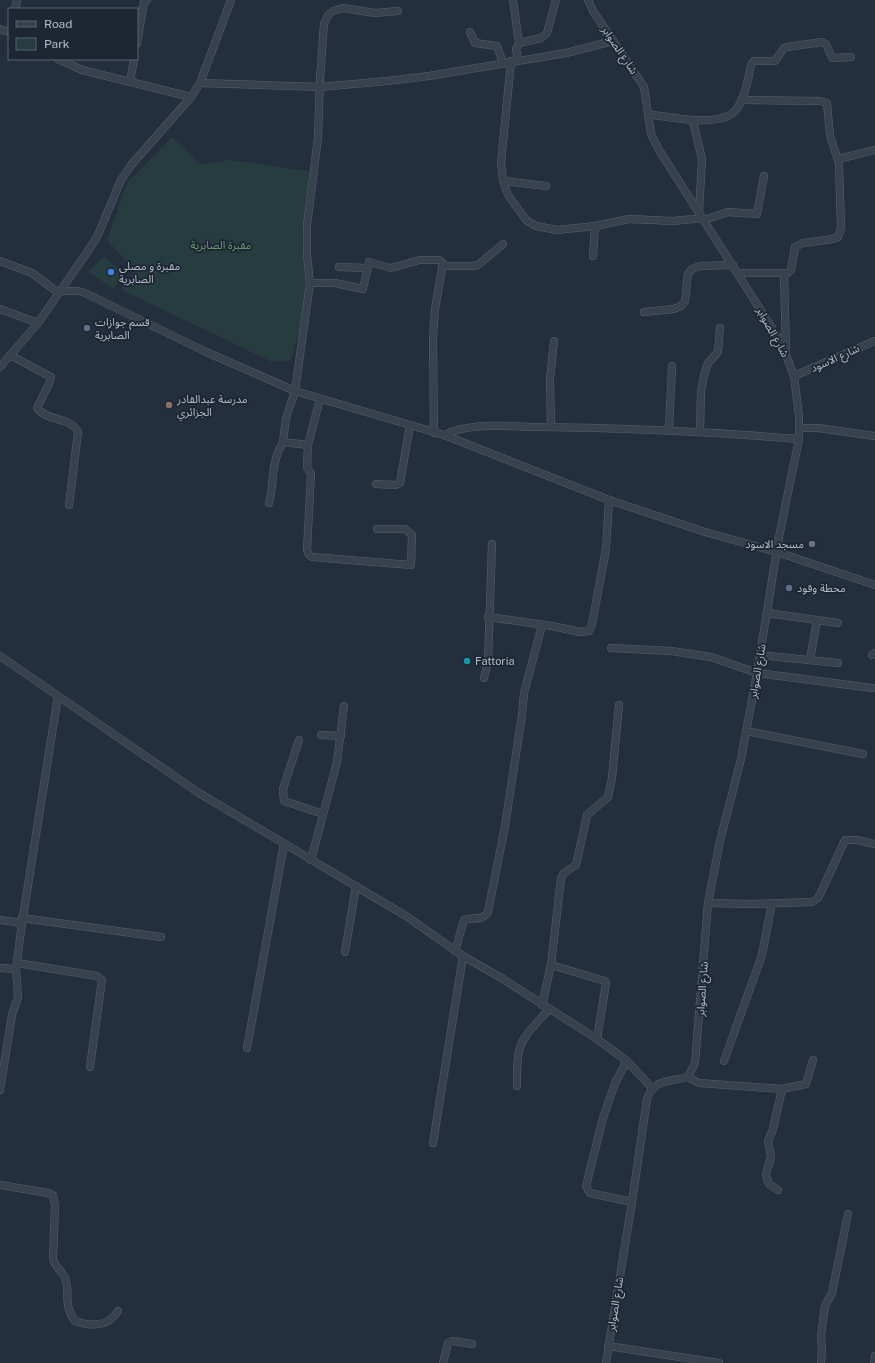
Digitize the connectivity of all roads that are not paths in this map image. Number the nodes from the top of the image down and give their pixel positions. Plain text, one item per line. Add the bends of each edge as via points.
1 (147, 0) edge
2 (231, 0) edge
3 (513, 0) edge
4 (556, 0) edge
5 (588, 0) edge
6 (398, 11) dead end
7 (470, 32) dead end
8 (138, 37) edge
9 (613, 41) junction
10 (519, 44) junction
11 (851, 57) dead end
12 (60, 60) edge
13 (134, 60) edge
14 (514, 61) junction
15 (503, 63) junction
16 (130, 82) junction
17 (200, 83) junction
18 (320, 87) junction
19 (191, 97) junction
20 (741, 100) junction
21 (648, 114) junction
22 (693, 121) junction
23 (875, 150) edge
24 (838, 159) junction
25 (764, 176) dead end
26 (503, 181) junction
27 (546, 186) dead end
28 (702, 217) junction
29 (596, 226) junction
30 (503, 244) dead end
31 (593, 256) dead end
32 (0, 261) edge
33 (733, 265) junction
34 (443, 266) junction
35 (339, 267) dead end
36 (367, 268) junction
37 (739, 273) junction
38 (784, 274) junction
39 (310, 283) junction
40 (61, 292) junction
41 (0, 309) edge
42 (644, 312) dead end
43 (38, 322) junction
44 (720, 328) dead end
45 (554, 341) dead end
46 (875, 341) edge
47 (786, 352) junction
48 (10, 355) junction
49 (672, 366) dead end
50 (0, 368) edge
51 (794, 376) junction
52 (295, 391) junction
53 (320, 399) junction
54 (410, 425) junction
55 (551, 428) junction
56 (800, 428) junction
57 (669, 429) junction
58 (700, 431) junction
59 (434, 433) junction
60 (444, 436) junction
61 (875, 436) edge
62 (799, 438) junction
63 (283, 442) junction
64 (308, 445) junction
65 (376, 484) dead end
66 (609, 500) junction
67 (269, 503) dead end
68 (69, 504) dead end
69 (377, 529) dead end
70 (492, 544) dead end
71 (777, 552) junction
72 (875, 585) edge
73 (767, 613) junction
74 (488, 617) junction
75 (817, 620) junction
76 (838, 623) dead end
77 (542, 625) junction
78 (611, 648) dead end
79 (760, 655) junction
80 (0, 656) edge
81 (810, 660) junction
82 (838, 663) dead end
83 (757, 673) junction
84 (484, 678) dead end
85 (872, 688) dead end
86 (58, 696) junction
87 (619, 705) dead end
88 (344, 706) dead end
89 (746, 731) junction
90 (321, 735) dead end
91 (341, 736) junction
92 (299, 740) dead end
93 (863, 754) dead end
94 (323, 814) junction
95 (284, 844) junction
96 (875, 844) edge
97 (311, 860) junction
98 (356, 886) junction
99 (708, 903) junction
100 (772, 903) junction
101 (0, 920) edge
102 (22, 921) junction
103 (161, 938) dead end
104 (455, 951) junction
105 (345, 952) dead end
106 (463, 956) junction
107 (551, 965) junction
108 (17, 966) junction
109 (0, 968) edge
110 (542, 1005) junction
111 (549, 1009) junction
112 (597, 1039) junction
113 (247, 1048) dead end
114 (813, 1060) dead end
115 (724, 1061) dead end
116 (627, 1062) junction
117 (90, 1068) dead end
118 (688, 1077) junction
119 (518, 1086) dead end
120 (652, 1088) junction
121 (782, 1088) junction
122 (0, 1090) edge
123 (433, 1143) dead end
124 (0, 1185) edge
125 (778, 1190) dead end
126 (632, 1202) junction
127 (848, 1214) dead end
128 (118, 1311) dead end
129 (472, 1344) dead end
130 (608, 1346) junction
131 (875, 1356) edge
132 (444, 1363) edge
133 (606, 1363) edge
134 (719, 1363) edge
135 (821, 1363) edge
136 (874, 1363) edge

1 - 8 street via 144,2
2 - 17 street
3 - 10 street
4 - 10 street via 547,33 541,38
5 - 9 street, شارع الصوابر
6 - 18 street via 375,13 343,8 328,15 324,24
7 - 15 street via 475,43 498,46
9 - 14 street via 566,53
9 - 21 street, شارع الصوابر via 644,87
10 - 14 street
11 - 20 street via 832,58 826,44 822,42 784,48 775,61 754,62 751,65
12 - 16 street via 82,70
13 - 16 street
14 - 15 street
14 - 26 street via 502,149
15 - 18 street via 429,76
16 - 19 street
17 - 18 street
17 - 19 street
18 - 39 street via 316,159 307,225
19 - 40 street via 147,146 121,180 97,236
20 - 22 street via 732,114 706,121
20 - 24 street via 827,103 830,136
21 - 22 street
21 - 28 street, شارع الصوابر via 651,134 659,150
22 - 28 street via 702,159
23 - 24 street
24 - 38 street via 840,234 833,239 798,245 794,251 791,270
25 - 28 street via 757,214 728,212
26 - 27 street
26 - 29 street via 516,208 526,220 536,226 557,230
28 - 29 street via 673,221 629,219
28 - 33 street, شارع الصوابر
29 - 31 street
30 - 34 street via 478,265
32 - 40 street via 32,273 52,289
33 - 37 street, شارع الصوابر
33 - 42 street via 700,266 692,269 688,274 685,301 681,306
34 - 36 street via 439,260 420,260 395,268 369,262
34 - 59 street via 433,337
35 - 36 street
36 - 39 street via 363,289 335,283
37 - 38 street
37 - 47 street, شارع الصوابر
38 - 47 street
39 - 52 street
40 - 43 street
40 - 52 street via 85,293
41 - 43 street
43 - 48 street
44 - 58 street via 718,352 708,363 704,375
45 - 55 street via 550,379
46 - 51 street, شارع الاسود
47 - 51 street, شارع الصوابر
48 - 50 street
48 - 68 street via 51,378 37,408 42,413 73,426 78,432
49 - 57 street
51 - 56 street, شارع الصوابر
52 - 53 street
52 - 63 street via 286,418
53 - 54 street
53 - 64 street
54 - 59 street
54 - 65 street via 400,483
55 - 57 street
55 - 60 street via 463,428
56 - 61 street
56 - 62 street, شارع الصوابر
57 - 58 street
58 - 62 street
59 - 60 street
60 - 66 street
62 - 71 street, شارع الصوابر
63 - 64 street
63 - 67 street via 274,459 274,477
64 - 69 street via 307,467 311,474 307,550 309,554 312,557 410,565 412,534 405,529
66 - 71 street
66 - 77 street via 606,549 591,628 589,631 580,632
70 - 74 street
71 - 72 street
71 - 73 street, شارع الصوابر
73 - 75 street
73 - 79 street, شارع الصوابر
74 - 77 street
74 - 84 street via 488,662
75 - 76 street
75 - 81 street
77 - 104 street via 524,693 490,906 486,916 464,920
78 - 83 street via 671,651 711,658
79 - 81 street
79 - 83 street, شارع الصوابر
80 - 86 street
81 - 82 street
83 - 85 street
83 - 89 street, شارع الصوابر
86 - 95 street via 199,793
86 - 102 street
87 - 107 street via 608,797 587,815 576,865 561,878
88 - 91 street
89 - 93 street
89 - 99 street, شارع الصوابر
90 - 91 street
91 - 94 street
92 - 94 street via 283,789 284,801
94 - 97 street
95 - 97 street
95 - 113 street
96 - 100 street via 845,840 818,898 812,902
97 - 98 street
98 - 104 street via 406,916
98 - 105 street
99 - 100 street
99 - 118 street, شارع الصوابر via 697,1052
100 - 115 street via 762,955
101 - 102 street
102 - 103 street
102 - 108 street
104 - 106 street
106 - 110 street
106 - 123 street
107 - 110 street
107 - 112 street via 605,980
108 - 109 street
108 - 117 street via 97,976 102,980
108 - 122 street via 18,997 12,1015
110 - 111 street
111 - 112 street
111 - 119 street via 519,1046
112 - 116 street
114 - 121 street via 806,1084
116 - 120 street
116 - 126 street via 615,1083 603,1118 586,1186 590,1193
118 - 120 street via 664,1082
118 - 121 street via 699,1083
120 - 126 street, شارع الصوابر via 647,1099
121 - 125 street via 768,1141 771,1157 766,1174 770,1184
124 - 128 street via 52,1195 55,1205 52,1259 64,1276 69,1310 75,1321 82,1324 101,1324 108,1322
126 - 130 street, شارع الصوابر
127 - 135 street via 832,1293 825,1306
129 - 132 street via 452,1341 448,1343
130 - 133 street, شارع الصوابر
130 - 134 street
131 - 136 street

